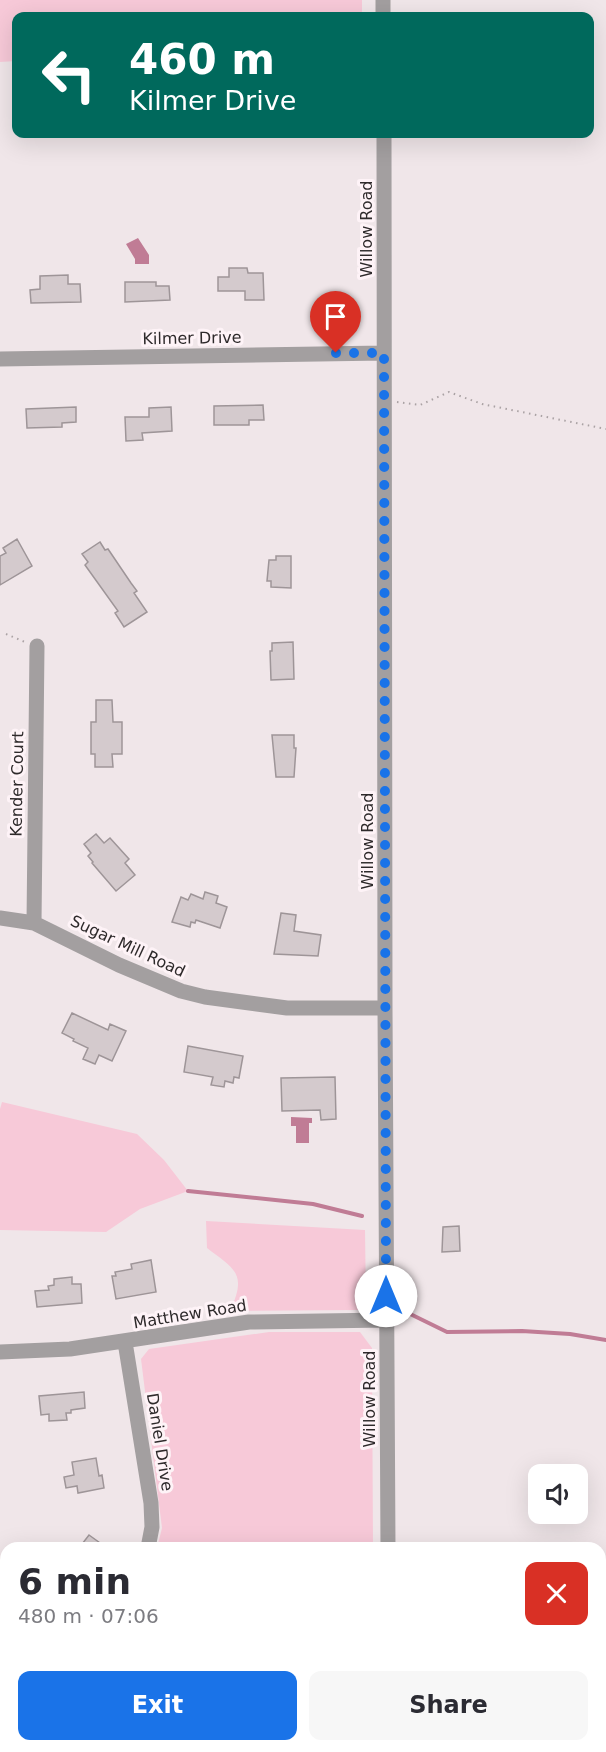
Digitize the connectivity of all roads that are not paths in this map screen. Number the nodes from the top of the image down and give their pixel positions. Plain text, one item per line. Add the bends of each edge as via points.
1 (384, 138) edge
2 (384, 353) junction
3 (0, 359) edge
4 (37, 646) road end
5 (0, 918) edge
6 (34, 923) junction
7 (385, 1008) junction
8 (386, 1320) junction
9 (125, 1342) junction
10 (0, 1352) edge
11 (149, 1542) edge
12 (388, 1542) edge

1 - 2 street, Willow Road
2 - 3 street, Kilmer Drive
2 - 7 street, Willow Road
4 - 6 street, Kender Court
5 - 6 street, Sugar Mill Road
6 - 7 street, Sugar Mill Road via 119,965 197,995 287,1008
7 - 8 street, Willow Road
8 - 9 street, Matthew Road via 249,1322
8 - 12 street, Willow Road
9 - 10 street, Matthew Road via 70,1350
9 - 11 street, Daniel Drive via 151,1503

